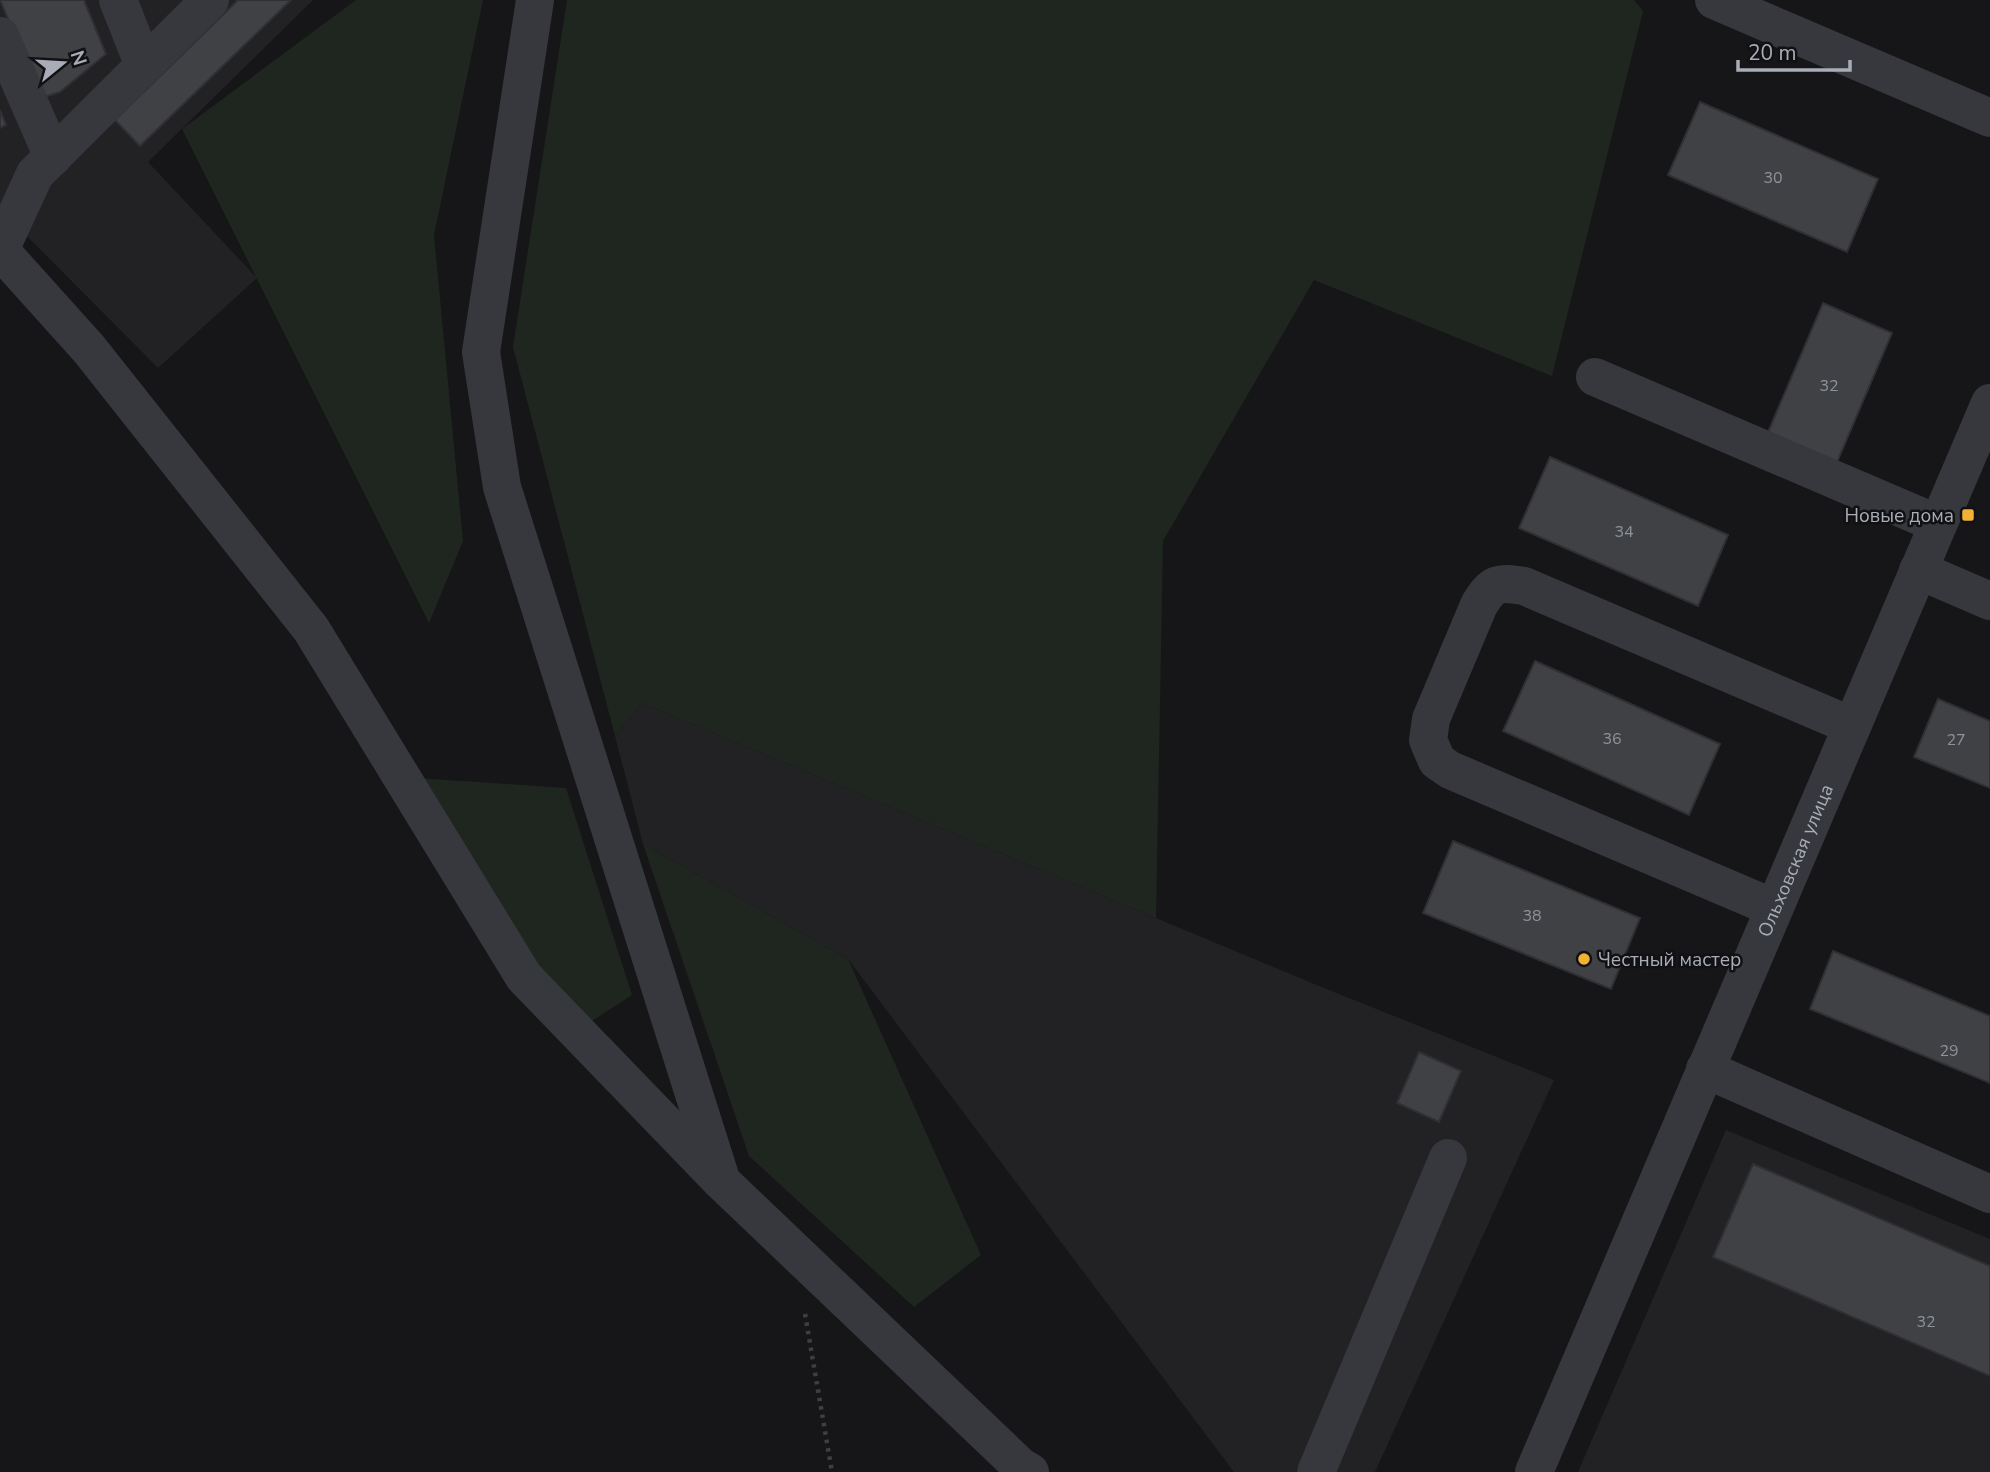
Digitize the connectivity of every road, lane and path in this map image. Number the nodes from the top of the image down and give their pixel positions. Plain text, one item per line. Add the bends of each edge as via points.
1 (118, 0) edge
2 (211, 0) edge
3 (535, 0) edge
4 (1714, 0) edge
5 (0, 36) edge
6 (144, 66) junction
7 (1990, 118) edge
8 (52, 157) junction
9 (0, 250) edge
10 (1595, 377) dead end
11 (1990, 403) edge
12 (1938, 524) junction
13 (1919, 570) junction
14 (1990, 601) edge
15 (1852, 726) junction
16 (1774, 908) junction
17 (1706, 1069) junction
18 (1448, 1158) dead end
19 (721, 1181) junction
20 (1990, 1194) edge
21 (794, 1251) junction
22 (832, 1472) edge
23 (1030, 1472) edge
24 (1316, 1472) edge
25 (1534, 1472) edge

1 - 6 street
2 - 6 street
3 - 19 street via 481,352 502,487
4 - 7 street
5 - 8 street
6 - 8 street
8 - 9 street via 35,174
9 - 19 street via 89,349 311,629 524,977
10 - 12 street
11 - 12 street, Ольховская улица
12 - 13 street, Ольховская улица
13 - 14 street
13 - 15 street, Ольховская улица
15 - 16 street, Ольховская улица
15 - 16 street via 1524,586 1505,583 1489,589 1479,605 1431,719 1429,740 1437,761
16 - 17 street, Ольховская улица
17 - 20 street
17 - 25 street, Ольховская улица
18 - 24 street
19 - 21 street
21 - 22 path
21 - 23 street

